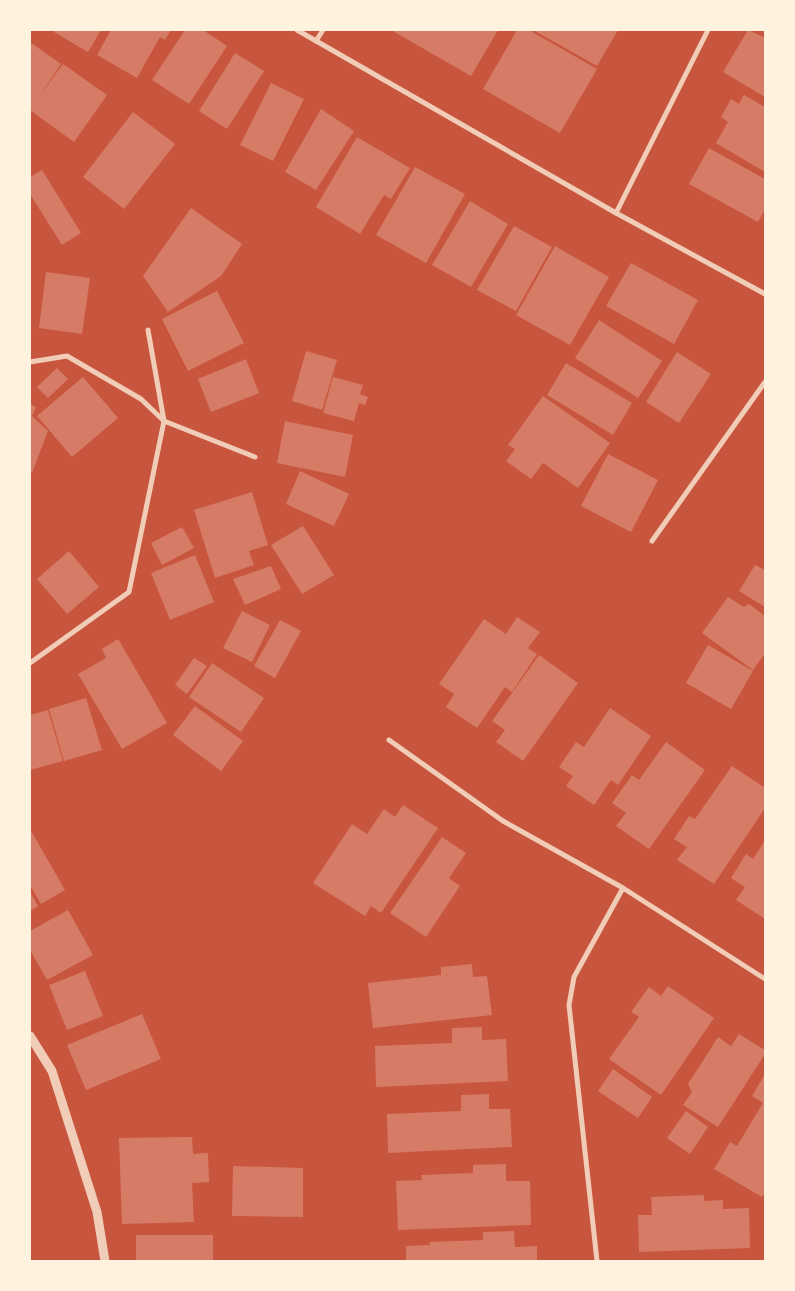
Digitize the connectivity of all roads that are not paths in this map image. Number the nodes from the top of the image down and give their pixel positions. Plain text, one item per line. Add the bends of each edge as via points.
1 (297, 30) edge
2 (323, 30) edge
3 (708, 30) edge
4 (316, 41) junction
5 (616, 213) junction
6 (765, 294) edge
7 (148, 330) dead end
8 (30, 362) edge
9 (765, 382) edge
10 (164, 422) junction
11 (255, 457) dead end
12 (652, 542) dead end
13 (30, 663) edge
14 (389, 740) dead end
15 (623, 888) junction
16 (765, 979) edge
17 (30, 1036) edge
18 (105, 1261) edge
19 (597, 1261) edge

1 - 4 street
2 - 4 street
3 - 5 street
4 - 5 street
5 - 6 street
7 - 10 street
8 - 10 street via 66,356 141,399
9 - 12 street
10 - 11 street
10 - 13 street via 130,592
14 - 15 street via 503,821
15 - 16 street
15 - 19 street via 574,977 569,1005
17 - 18 street via 52,1071 97,1212

